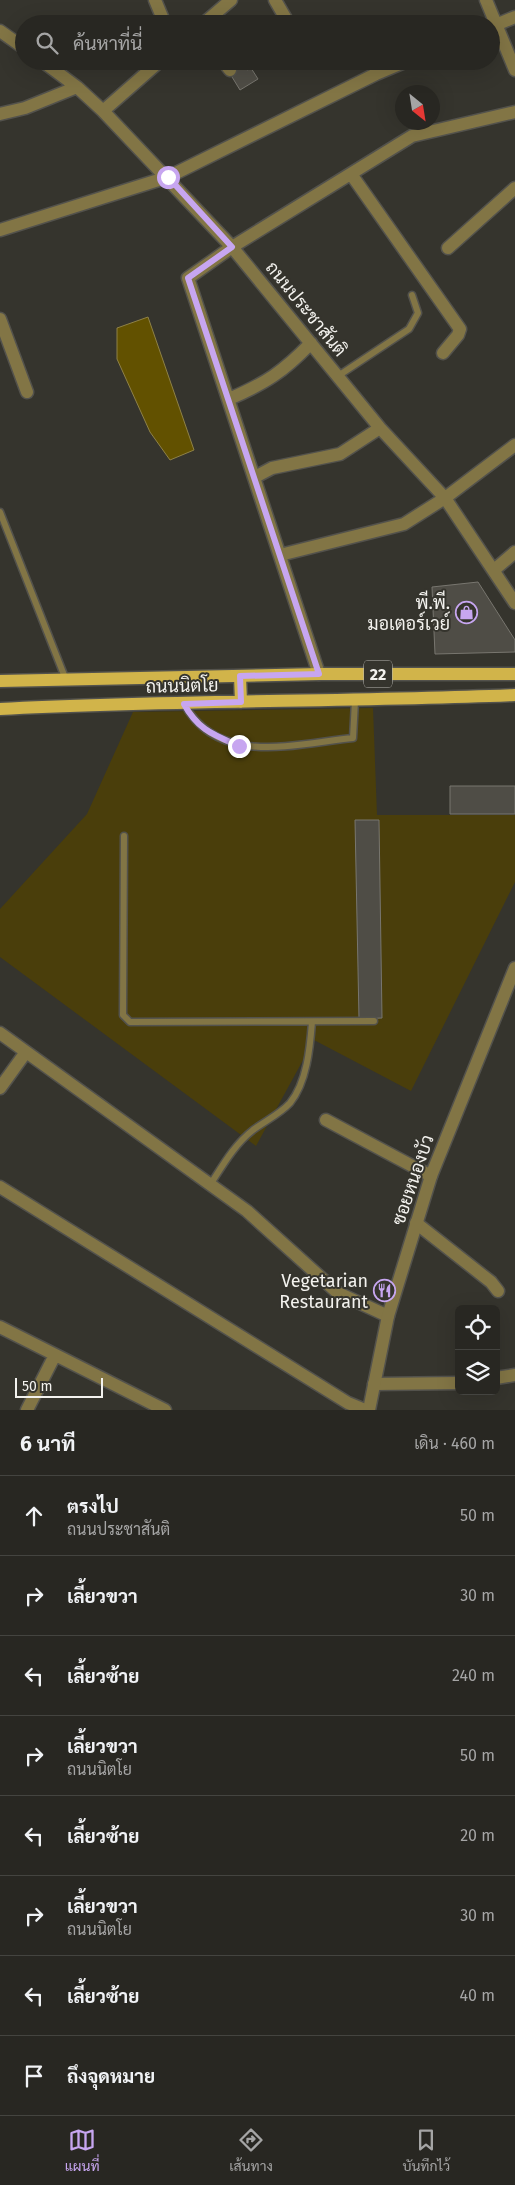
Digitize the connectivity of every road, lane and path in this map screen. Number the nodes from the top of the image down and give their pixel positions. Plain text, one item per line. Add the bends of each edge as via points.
1 (155, 0) edge
2 (231, 0) edge
3 (275, 0) edge
4 (486, 0) edge
5 (161, 15) edge
6 (214, 15) edge
7 (284, 15) edge
8 (491, 15) edge
9 (515, 17) edge
10 (500, 23) edge
11 (0, 31) edge
12 (500, 39) edge
13 (15, 42) edge
14 (54, 70) edge
15 (150, 70) edge
16 (386, 70) edge
17 (515, 70) edge
18 (77, 87) junction
19 (103, 110) junction
20 (515, 112) edge
21 (0, 114) edge
22 (351, 174) junction
23 (168, 177) junction
24 (515, 188) edge
25 (0, 230) edge
26 (232, 247) junction
27 (448, 248) dead end
28 (412, 294) dead end
29 (0, 319) edge
30 (311, 343) junction
31 (443, 353) dead end
32 (338, 376) junction
33 (27, 392) dead end
34 (229, 399) junction
35 (380, 428) junction
36 (515, 445) edge
37 (255, 477) junction
38 (445, 498) junction
39 (0, 512) edge
40 (515, 552) edge
41 (280, 555) junction
42 (494, 570) junction
43 (515, 603) edge
44 (319, 674) junction
45 (515, 674) edge
46 (240, 676) junction
47 (66, 680) junction
48 (0, 681) edge
49 (515, 695) edge
50 (354, 701) junction
51 (241, 702) junction
52 (184, 704) junction
53 (0, 709) edge
54 (124, 836) dead end
55 (515, 968) edge
56 (374, 1021) dead end
57 (312, 1022) junction
58 (0, 1033) edge
59 (26, 1052) junction
60 (0, 1088) edge
61 (326, 1120) dead end
62 (431, 1176) junction
63 (210, 1185) junction
64 (0, 1186) edge
65 (416, 1223) junction
66 (498, 1291) dead end
67 (388, 1316) junction
68 (0, 1327) edge
69 (55, 1355) junction
70 (515, 1375) edge
71 (500, 1377) edge
72 (455, 1383) edge
73 (374, 1384) junction
74 (26, 1410) edge
75 (163, 1410) edge
76 (365, 1410) edge
77 (369, 1410) edge

1 - 5 street
2 - 6 street
3 - 7 street
4 - 8 street
9 - 10 street
11 - 13 street
12 - 17 street
14 - 18 street, ถนนประชาสันติ
15 - 19 street
16 - 23 street
18 - 19 street, ถนนประชาสันติ
18 - 21 street via 25,108
19 - 23 street, ถนนประชาสันติ
20 - 22 street via 412,136
22 - 26 street
22 - 31 street via 460,330
23 - 25 street
23 - 26 street, ถนนประชาสันติ
24 - 27 street
26 - 30 street, ถนนประชาสันติ
26 - 34 street via 188,278
28 - 32 lane via 418,313 409,329
29 - 33 street
30 - 32 street, ถนนประชาสันติ
30 - 34 street via 286,368 263,384
32 - 35 street, ถนนประชาสันติ
34 - 37 street
35 - 37 street via 340,454 272,468
35 - 38 street, ถนนประชาสันติ
36 - 38 street
37 - 41 street
38 - 41 street via 404,524
38 - 42 street, ถนนประชาสันติ
39 - 47 lane
40 - 42 street
41 - 44 street
42 - 43 street, ถนนประชาสันติ
44 - 45 main road, ถนนนิตโย / 22
44 - 46 main road, ถนนนิตโย / 22
46 - 47 main road, ถนนนิตโย / 22
46 - 51 main road
47 - 48 main road, ถนนนิตโย / 22
49 - 50 main road, ถนนนิตโย / 22
50 - 51 main road, ถนนนิตโย / 22
50 - 52 lane via 353,738 293,747 239,746 205,730 192,719
51 - 52 main road, ถนนนิตโย / 22
52 - 53 main road, ถนนนิตโย / 22
54 - 57 lane via 123,1015 126,1019 144,1024
55 - 62 street, ซอยหนองบัว
56 - 57 lane
57 - 63 lane via 307,1063 290,1102 238,1145
58 - 59 street
59 - 60 street
59 - 63 street
61 - 62 street
62 - 65 street, ซอยหนองบัว
63 - 67 street via 247,1212 338,1293
64 - 76 street via 348,1404
65 - 66 street
65 - 67 street, ซอยหนองบัว
67 - 73 street, ซอยหนองบัว
68 - 69 street
69 - 74 street
69 - 75 street
70 - 71 street
72 - 73 street
73 - 77 street, ซอยหนองบัว

